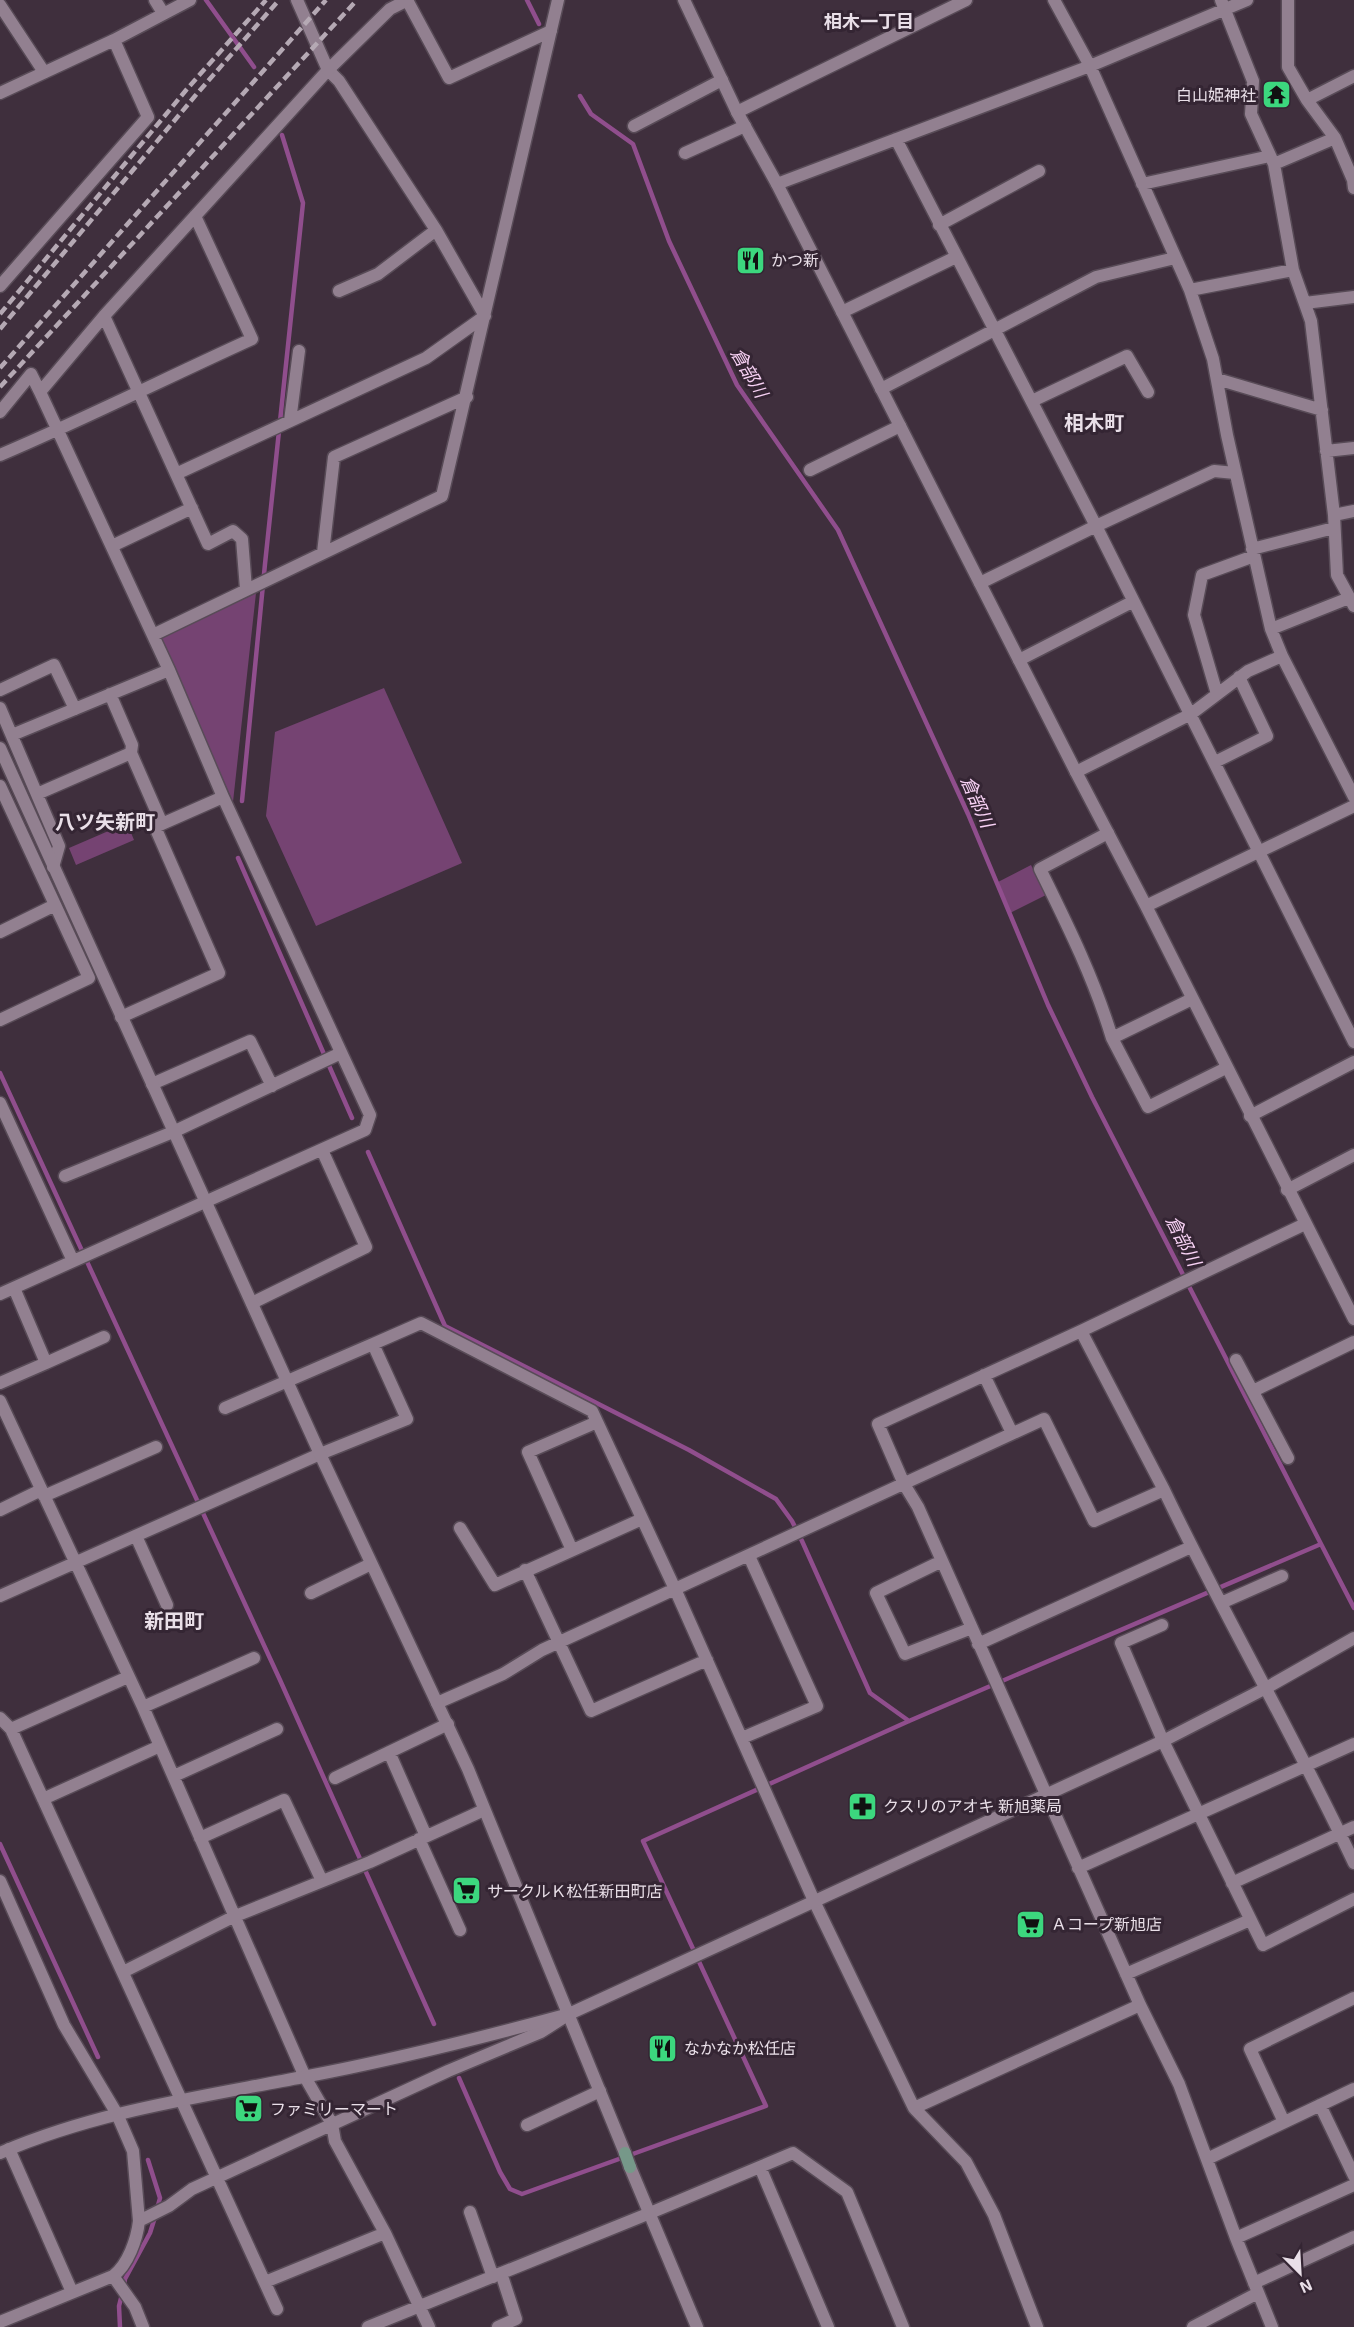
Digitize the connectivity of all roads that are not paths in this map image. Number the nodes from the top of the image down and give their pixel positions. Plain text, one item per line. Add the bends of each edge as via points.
1 (155, 0) edge
2 (190, 0) edge
3 (297, 0) edge
4 (408, 0) edge
5 (558, 0) edge
6 (684, 0) edge
7 (966, 0) edge
8 (1247, 0) edge
9 (1288, 0) edge
10 (1059, 2) edge
11 (0, 5) edge
12 (1223, 5) edge
13 (163, 13) junction
14 (551, 31) junction
15 (114, 40) junction
16 (1090, 66) junction
17 (328, 70) junction
18 (44, 72) junction
19 (1354, 76) edge
20 (722, 80) junction
21 (0, 93) edge
22 (1307, 100) junction
23 (737, 112) junction
24 (634, 126) dead end
25 (745, 126) junction
26 (1335, 138) junction
27 (896, 139) junction
28 (684, 153) dead end
29 (1272, 160) junction
30 (1039, 171) dead end
31 (1354, 182) edge
32 (777, 184) junction
33 (1142, 184) junction
34 (195, 216) junction
35 (939, 225) junction
36 (436, 230) junction
37 (956, 257) junction
38 (1175, 258) junction
39 (1293, 270) junction
40 (0, 286) edge
41 (1190, 290) junction
42 (339, 291) dead end
43 (1354, 297) edge
44 (1305, 303) junction
45 (842, 312) junction
46 (104, 316) junction
47 (485, 316) junction
48 (993, 330) junction
49 (298, 351) dead end
50 (1217, 379) junction
51 (881, 388) junction
52 (138, 391) junction
53 (40, 392) junction
54 (1148, 392) dead end
55 (467, 397) junction
56 (1032, 401) junction
57 (1322, 410) junction
58 (0, 412) edge
59 (290, 422) junction
60 (900, 426) junction
61 (59, 430) junction
62 (1354, 448) edge
63 (1326, 451) junction
64 (0, 455) edge
65 (810, 470) dead end
66 (1235, 473) junction
67 (176, 474) junction
68 (192, 508) junction
69 (1354, 511) edge
70 (1334, 521) junction
71 (1096, 526) junction
72 (112, 546) junction
73 (323, 553) junction
74 (1253, 553) junction
75 (980, 583) junction
76 (251, 586) junction
77 (1132, 602) junction
78 (1352, 602) edge
79 (1270, 629) junction
80 (153, 635) junction
81 (1282, 656) junction
82 (1019, 660) junction
83 (169, 670) junction
84 (1239, 677) junction
85 (0, 690) edge
86 (110, 694) junction
87 (1217, 694) junction
88 (0, 708) edge
89 (75, 709) junction
90 (1191, 714) junction
91 (12, 735) junction
92 (0, 748) edge
93 (131, 753) junction
94 (1215, 762) junction
95 (1076, 772) junction
96 (0, 786) edge
97 (37, 794) junction
98 (223, 797) junction
99 (1354, 797) edge
100 (1354, 806) edge
101 (162, 824) junction
102 (1108, 833) junction
103 (1259, 852) junction
104 (53, 867) junction
105 (55, 905) junction
106 (1146, 906) junction
107 (0, 932) edge
108 (1192, 999) junction
109 (122, 1017) junction
110 (0, 1020) edge
111 (1112, 1038) junction
112 (1354, 1042) edge
113 (331, 1058) junction
114 (1354, 1062) edge
115 (1226, 1068) junction
116 (152, 1084) junction
117 (272, 1086) junction
118 (0, 1103) edge
119 (1250, 1116) junction
120 (173, 1132) junction
121 (322, 1150) junction
122 (1354, 1155) edge
123 (65, 1176) dead end
124 (1287, 1190) junction
125 (206, 1202) junction
126 (1305, 1224) junction
127 (80, 1258) junction
128 (14, 1288) junction
129 (0, 1294) edge
130 (252, 1303) junction
131 (1354, 1319) edge
132 (1081, 1331) junction
133 (104, 1337) dead end
134 (1354, 1342) edge
135 (373, 1344) junction
136 (1236, 1360) dead end
137 (46, 1363) junction
138 (984, 1375) junction
139 (288, 1382) junction
140 (0, 1383) edge
141 (1253, 1391) junction
142 (0, 1401) edge
143 (225, 1408) dead end
144 (597, 1422) junction
145 (5, 1424) edge
146 (1012, 1434) junction
147 (156, 1447) dead end
148 (320, 1454) junction
149 (1288, 1458) dead end
150 (904, 1484) junction
151 (1164, 1490) junction
152 (43, 1493) junction
153 (0, 1510) edge
154 (642, 1519) junction
155 (460, 1528) dead end
156 (136, 1536) junction
157 (1191, 1547) junction
158 (572, 1550) junction
159 (749, 1556) junction
160 (942, 1561) junction
161 (75, 1563) junction
162 (371, 1564) junction
163 (525, 1570) junction
164 (1282, 1576) dead end
165 (675, 1590) junction
166 (311, 1593) dead end
167 (1216, 1594) junction
168 (0, 1596) edge
169 (167, 1605) dead end
170 (1162, 1625) dead end
171 (972, 1628) junction
172 (1354, 1638) edge
173 (559, 1642) junction
174 (978, 1644) junction
175 (254, 1658) dead end
176 (706, 1660) junction
177 (128, 1677) junction
178 (1266, 1688) junction
179 (437, 1703) junction
180 (143, 1707) junction
181 (0, 1718) edge
182 (448, 1724) junction
183 (11, 1729) junction
184 (277, 1729) dead end
185 (742, 1738) junction
186 (1163, 1741) junction
187 (1354, 1744) edge
188 (160, 1746) junction
189 (389, 1752) junction
190 (1306, 1766) junction
191 (174, 1776) junction
192 (335, 1778) dead end
193 (1046, 1795) junction
194 (43, 1799) junction
195 (484, 1810) junction
196 (1199, 1815) junction
197 (1354, 1827) edge
198 (1340, 1834) junction
199 (423, 1837) junction
200 (200, 1838) junction
201 (1354, 1863) edge
202 (1078, 1868) junction
203 (0, 1881) edge
204 (322, 1881) junction
205 (1232, 1883) junction
206 (1354, 1899) edge
207 (815, 1903) junction
208 (234, 1917) junction
209 (1250, 1920) junction
210 (460, 1930) dead end
211 (123, 1972) junction
212 (1126, 1974) junction
213 (1354, 1998) edge
214 (1140, 2005) junction
215 (569, 2014) junction
216 (305, 2077) junction
217 (1354, 2089) edge
218 (600, 2091) junction
219 (181, 2099) junction
220 (1320, 2105) junction
221 (914, 2108) junction
222 (117, 2114) junction
223 (1284, 2122) junction
224 (332, 2124) junction
225 (527, 2125) dead end
226 (5, 2151) edge
227 (625, 2153) joint
228 (1207, 2159) junction
229 (630, 2167) joint
230 (760, 2167) junction
231 (217, 2176) junction
232 (1354, 2176) edge
233 (1354, 2185) edge
234 (470, 2212) dead end
235 (650, 2213) junction
236 (142, 2220) junction
237 (385, 2233) junction
238 (1354, 2237) edge
239 (1236, 2238) junction
240 (497, 2275) junction
241 (265, 2282) junction
242 (120, 2286) junction
243 (1256, 2288) junction
244 (72, 2292) junction
245 (420, 2306) junction
246 (277, 2308) dead end
247 (0, 2322) edge
248 (143, 2327) edge
249 (368, 2327) edge
250 (429, 2327) edge
251 (498, 2327) edge
252 (697, 2327) edge
253 (828, 2327) edge
254 (903, 2327) edge
255 (1037, 2327) edge
256 (1193, 2327) edge
257 (1272, 2327) edge

1 - 13 street
2 - 13 street
3 - 17 street
4 - 14 street via 449,78
4 - 17 street via 390,9
5 - 14 street
6 - 20 street
7 - 23 street
8 - 12 street
9 - 22 street via 1288,67
10 - 16 street
11 - 18 street
12 - 16 street
12 - 29 street via 1252,81 1251,114
13 - 15 street
14 - 47 street
15 - 18 street
15 - 40 street via 148,117
16 - 27 street
16 - 33 street
17 - 34 street
17 - 36 street
18 - 21 street
19 - 22 street
20 - 23 street
20 - 24 street
22 - 26 street
23 - 25 street
25 - 28 street
25 - 32 street
26 - 29 street
26 - 31 street
27 - 32 street
27 - 35 street
29 - 33 street
29 - 39 street
30 - 35 street
32 - 45 street
33 - 38 street
34 - 46 street
34 - 52 street via 252,339
35 - 37 street
36 - 42 street via 378,274
36 - 47 street
37 - 45 street
37 - 48 street
38 - 41 street
38 - 48 street via 1096,277
39 - 41 street
39 - 44 street
41 - 50 street
43 - 44 street
44 - 57 street via 1311,321
45 - 51 street
46 - 52 street
46 - 53 street
47 - 55 street
47 - 59 street via 426,358
48 - 51 street
48 - 56 street
49 - 59 street
50 - 57 street
50 - 66 street
51 - 60 street
52 - 61 street
52 - 67 street
53 - 58 street via 32,374
53 - 61 street
54 - 56 street via 1127,356
55 - 73 street via 442,496
55 - 73 street via 334,458
56 - 71 street
57 - 63 street
59 - 67 street
60 - 65 street
60 - 75 street
61 - 64 street
61 - 72 street
62 - 63 street
63 - 70 street
66 - 71 street via 1214,471
66 - 74 street
67 - 68 street
68 - 72 street
68 - 76 street via 208,544 233,531 242,539
69 - 70 street
70 - 74 street
70 - 78 street via 1337,575
71 - 75 street
71 - 77 street
72 - 80 street
73 - 76 street
74 - 79 street
74 - 87 street via 1202,575 1194,615
75 - 82 street
76 - 80 street
77 - 82 street
77 - 90 street
78 - 79 street
79 - 81 street
80 - 83 street
81 - 84 street
81 - 99 street
82 - 95 street
83 - 86 street
83 - 98 street
84 - 87 street
84 - 94 street via 1267,736
85 - 89 street via 54,665
86 - 89 street
86 - 93 street via 132,745
87 - 90 street
88 - 91 street
89 - 91 street
90 - 94 street
90 - 95 street
91 - 97 street
92 - 104 street
93 - 97 street
93 - 101 street
94 - 103 street
95 - 102 street
96 - 105 street
97 - 104 street via 59,846
98 - 101 street
98 - 113 street
100 - 103 street
101 - 109 street via 154,827 219,973
102 - 106 street
102 - 111 street via 1040,868 1084,960
103 - 106 street
103 - 112 street
104 - 109 street
105 - 107 street
105 - 110 street via 89,978
106 - 108 street
108 - 111 street
108 - 115 street
109 - 116 street
111 - 115 street via 1148,1107
113 - 117 street
113 - 121 street via 370,1115 365,1130
114 - 119 street
115 - 119 street
116 - 117 street via 250,1041
116 - 120 street
117 - 120 street
118 - 127 street
119 - 124 street
120 - 123 street
120 - 125 street
121 - 125 street
121 - 130 street via 366,1247
122 - 124 street
124 - 126 street
125 - 127 street
125 - 130 street
126 - 131 street
126 - 132 street
127 - 128 street
128 - 129 street
128 - 137 street
130 - 139 street
132 - 138 street
132 - 151 street
133 - 137 street
134 - 141 street
135 - 139 street
135 - 144 street via 421,1323 592,1411
135 - 148 street via 407,1419
136 - 141 street
137 - 140 street
138 - 146 street
138 - 150 street via 878,1424
139 - 143 street
139 - 148 street
141 - 149 street
142 - 145 street
144 - 154 street
144 - 158 street via 528,1452
145 - 152 street
146 - 150 street
146 - 151 street via 1044,1419 1094,1521
147 - 152 street
148 - 156 street
148 - 162 street
150 - 159 street
150 - 160 street
151 - 157 street
152 - 153 street
152 - 161 street
154 - 158 street
154 - 165 street
155 - 163 street via 495,1585
156 - 161 street
156 - 169 street
157 - 167 street
157 - 174 street
158 - 163 street
159 - 165 street
159 - 185 street via 817,1706
160 - 171 street
160 - 171 street via 876,1593 905,1654
161 - 168 street
161 - 177 street
162 - 166 street
162 - 179 street
163 - 173 street
164 - 167 street
165 - 173 street
165 - 176 street
167 - 178 street
170 - 186 street via 1121,1643
171 - 174 street
172 - 178 street
173 - 176 street via 591,1711
173 - 179 street via 503,1674
174 - 193 street
175 - 180 street
176 - 185 street
177 - 180 street
177 - 183 street
178 - 186 street
178 - 190 street
179 - 182 street
180 - 188 street
181 - 183 street
182 - 189 street
182 - 195 street
183 - 194 street
184 - 191 street
185 - 207 street
186 - 193 street
186 - 196 street
187 - 190 street
188 - 191 street
188 - 194 street
189 - 192 street
189 - 199 street
190 - 196 street
190 - 198 street
191 - 200 street
193 - 202 street
193 - 207 street
194 - 211 street
195 - 199 street
195 - 215 street
196 - 202 street
196 - 205 street
197 - 198 street
198 - 201 street
198 - 205 street
199 - 204 street
199 - 210 street
200 - 204 street via 284,1800
200 - 208 street
202 - 212 street
203 - 222 street via 64,2025
204 - 208 street
205 - 209 street
206 - 209 street via 1263,1945
207 - 215 street
207 - 221 street
208 - 211 street
208 - 216 street
209 - 212 street
211 - 219 street
212 - 214 street
213 - 223 street via 1250,2049
214 - 221 street
214 - 228 street via 1179,2084
215 - 216 street via 479,2039
215 - 218 street
215 - 224 street via 541,2032
216 - 219 street
216 - 224 street
217 - 220 street
218 - 225 street
218 - 227 street
219 - 222 street
219 - 231 street
220 - 223 street
220 - 232 street
221 - 255 street via 966,2162 994,2215
222 - 226 street
222 - 236 street via 133,2151
223 - 228 street
224 - 231 street
224 - 237 street via 335,2141
226 - 244 street
227 - 229 main road
228 - 239 street
229 - 235 street
230 - 235 street
230 - 253 street
230 - 254 street via 793,2152 847,2192
231 - 236 street
231 - 241 street
233 - 239 street
234 - 240 street
235 - 240 street
235 - 252 street
236 - 242 street via 120,2271
237 - 241 street
237 - 245 street
238 - 243 street
239 - 243 street
240 - 245 street
240 - 251 street via 516,2319
241 - 246 street
242 - 244 street
242 - 248 street
243 - 256 street
243 - 257 street
244 - 247 street
245 - 249 street
245 - 250 street

